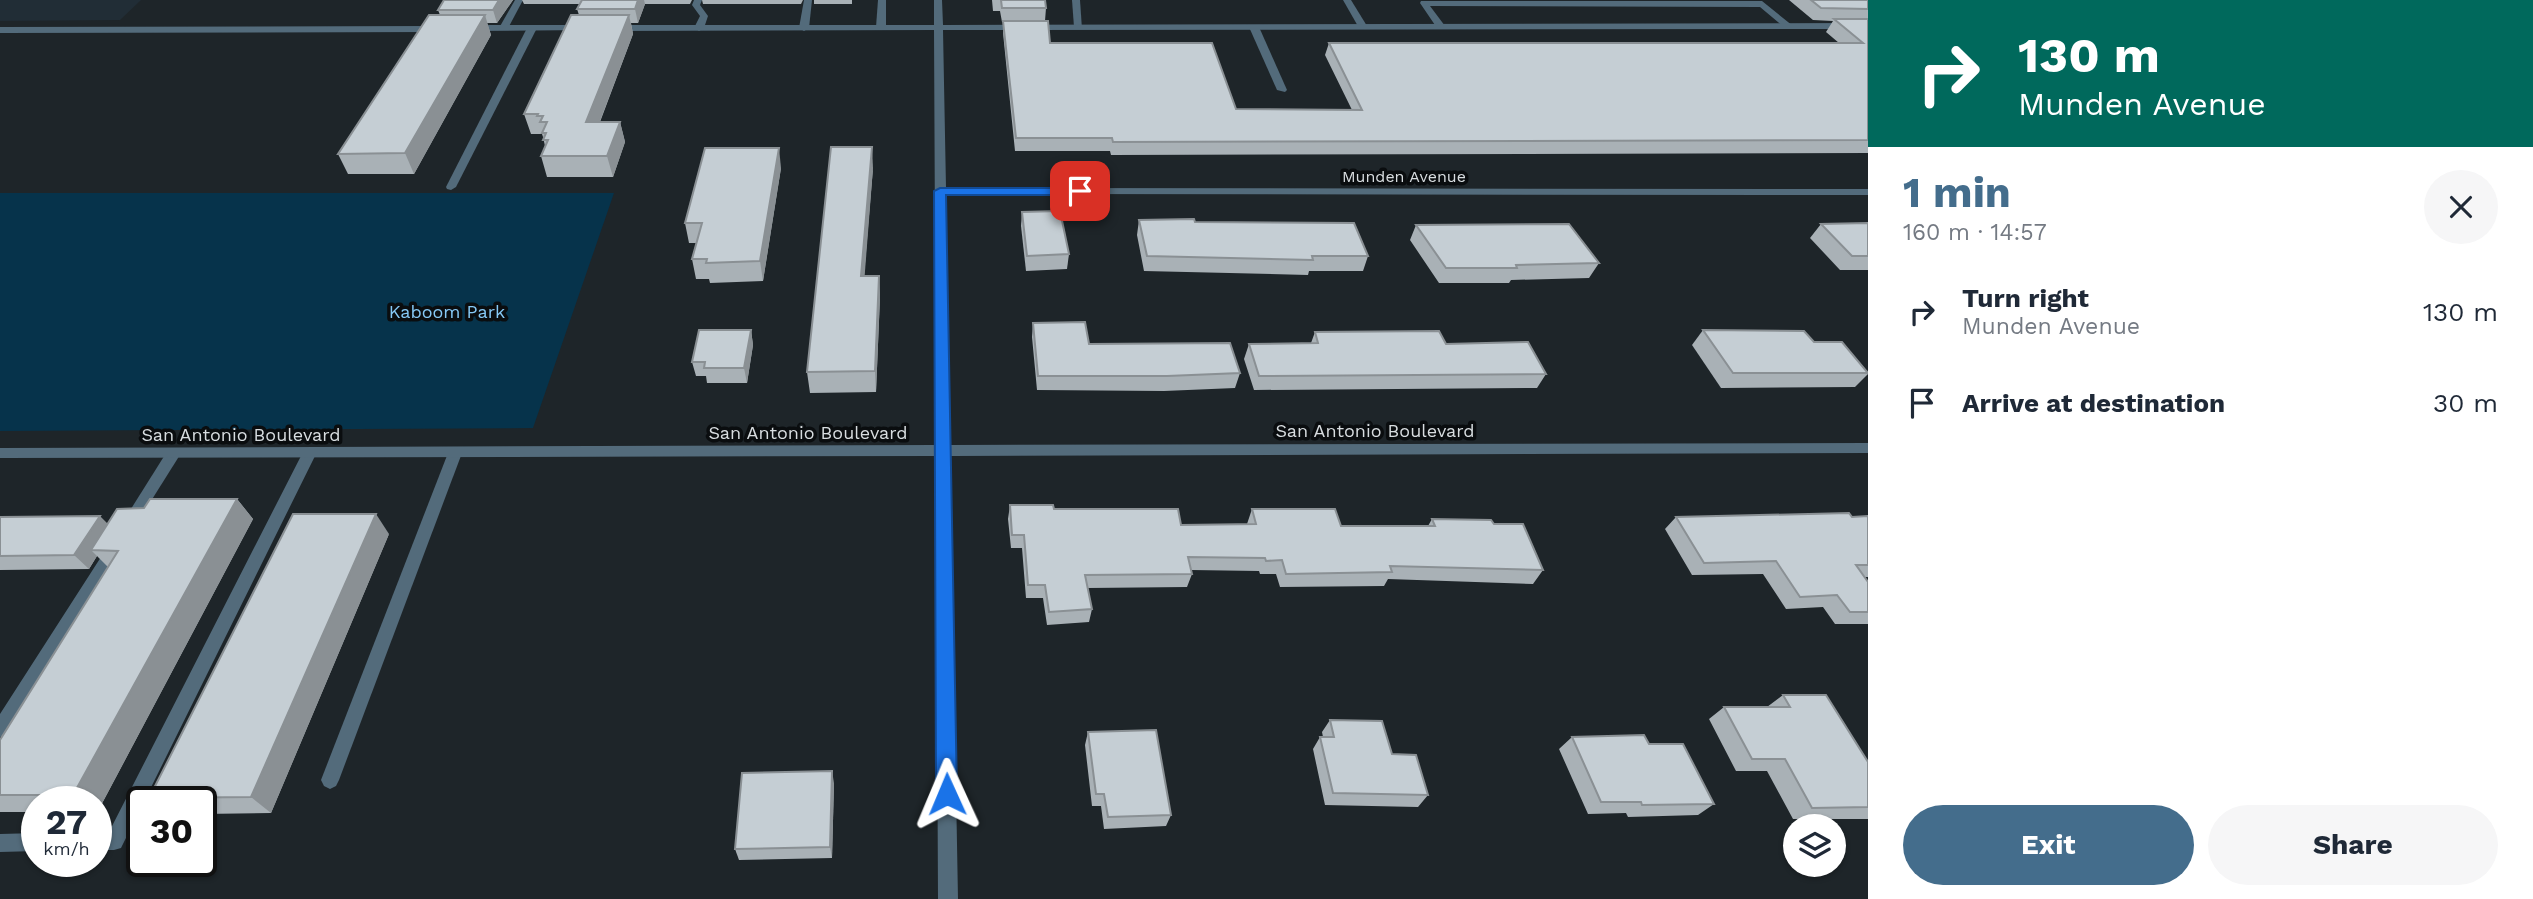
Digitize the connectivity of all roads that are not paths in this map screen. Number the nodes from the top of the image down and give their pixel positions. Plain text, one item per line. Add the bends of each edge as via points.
1 (519, 0) edge
2 (698, 0) edge
3 (808, 0) edge
4 (882, 0) edge
5 (938, 0) edge
6 (1076, 0) edge
7 (1348, 0) edge
8 (1362, 26) junction
9 (1440, 26) junction
10 (1788, 26) junction
11 (1868, 26) edge
12 (804, 27) junction
13 (881, 27) junction
14 (938, 27) junction
15 (1079, 27) junction
16 (1254, 27) junction
17 (464, 28) edge
18 (504, 28) junction
19 (532, 28) junction
20 (588, 28) edge
21 (602, 28) edge
22 (699, 28) junction
23 (451, 29) edge
24 (0, 30) edge
25 (1282, 90) dead end
26 (451, 187) dead end
27 (940, 191) junction
28 (1868, 192) edge
29 (1868, 448) edge
30 (943, 451) junction
31 (0, 453) edge
32 (173, 453) junction
33 (455, 453) junction
34 (309, 454) junction
35 (0, 729) edge
36 (330, 780) dead end
37 (112, 841) edge
38 (21, 842) edge
39 (0, 843) edge
40 (948, 899) edge

1 - 18 street
2 - 22 street via 696,5 704,16
3 - 12 street
4 - 13 street
5 - 14 street
6 - 15 street
7 - 8 street
8 - 9 street
8 - 16 street
9 - 10 street
9 - 10 street via 1424,3 1762,4
10 - 11 street
12 - 13 street
12 - 22 street
13 - 14 street
14 - 15 street
14 - 27 street
15 - 16 street
16 - 25 street
17 - 18 street
18 - 19 street
19 - 20 street
19 - 26 street
21 - 22 street
23 - 24 street
27 - 28 street, Munden Avenue
27 - 30 street
29 - 30 street, San Antonio Boulevard
30 - 33 street, San Antonio Boulevard
30 - 40 street
31 - 32 street, San Antonio Boulevard
32 - 34 street, San Antonio Boulevard
32 - 35 street
33 - 34 street, San Antonio Boulevard
33 - 36 street
34 - 37 street
38 - 39 street

